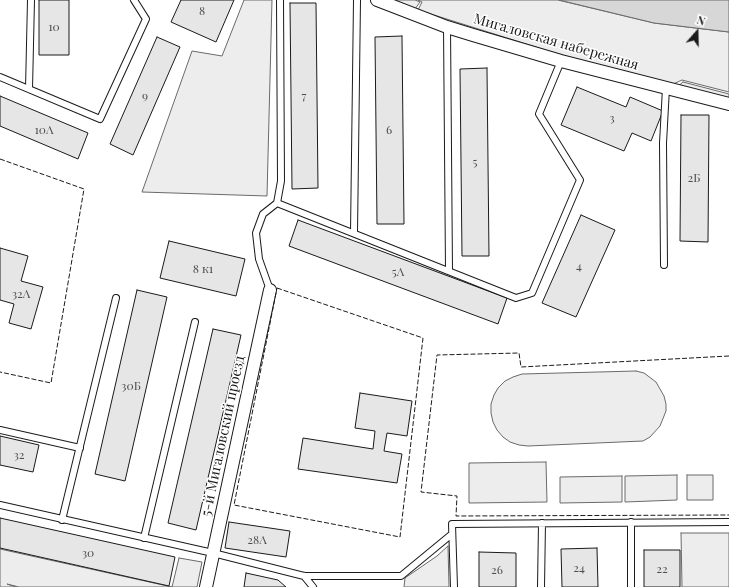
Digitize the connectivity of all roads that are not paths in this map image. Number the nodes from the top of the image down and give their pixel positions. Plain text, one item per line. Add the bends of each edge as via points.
1 (31, 0) edge
2 (134, 0) edge
3 (280, 0) edge
4 (357, 0) edge
5 (377, 0) edge
6 (446, 27) junction
7 (561, 61) junction
8 (0, 77) edge
9 (666, 88) junction
10 (29, 89) junction
11 (729, 104) edge
12 (277, 203) junction
13 (354, 233) junction
14 (664, 265) dead end
15 (449, 271) junction
16 (270, 290) joint
17 (116, 298) dead end
18 (195, 322) dead end
19 (0, 430) edge
20 (80, 448) junction
21 (0, 505) edge
22 (62, 520) junction
23 (631, 522) junction
24 (729, 522) edge
25 (542, 523) junction
26 (452, 534) junction
27 (144, 538) junction
28 (213, 553) junction
29 (304, 576) junction
30 (206, 587) edge
31 (313, 587) edge
32 (454, 587) edge
33 (541, 587) edge
34 (631, 587) edge

1 - 10 lane
2 - 10 lane via 146,19 100,119
3 - 12 lane via 281,181
4 - 13 lane
5 - 6 street, Мигаловская набережная
6 - 7 street, Мигаловская набережная
6 - 15 lane
7 - 9 street, Мигаловская набережная
7 - 15 lane via 539,114 580,180 532,292 516,298
8 - 10 lane
9 - 11 street, Мигаловская набережная
9 - 14 lane via 663,143
12 - 13 lane
12 - 16 lane via 263,214 256,233 259,259
13 - 15 lane
16 - 28 street, 5-й Мигаловский проезд
17 - 20 lane
18 - 27 lane
19 - 20 lane
20 - 22 lane
21 - 22 lane
22 - 27 lane
23 - 24 lane
23 - 25 lane
23 - 34 lane
25 - 26 lane via 452,524
25 - 33 lane
26 - 29 lane via 401,576
26 - 32 lane
27 - 28 lane
28 - 29 lane
28 - 30 street, 5-й Мигаловский проезд
29 - 31 lane

